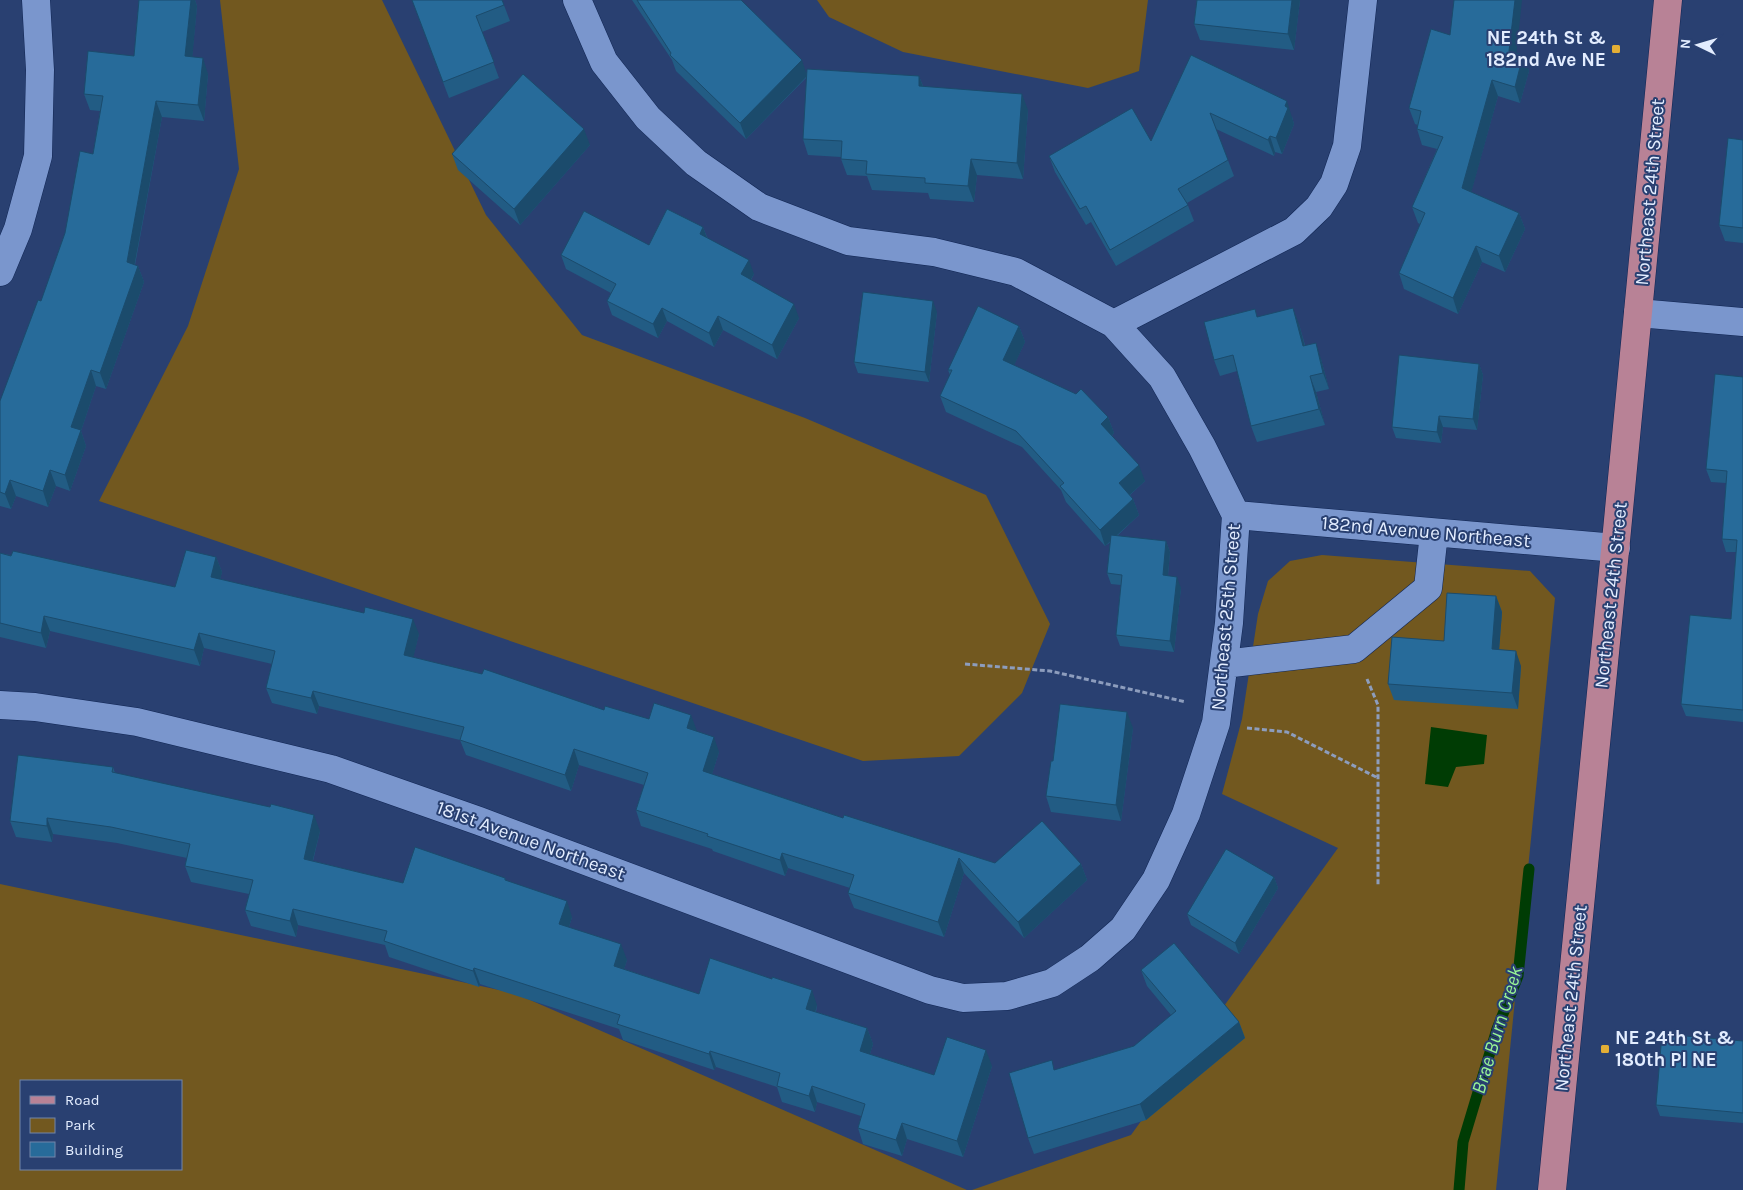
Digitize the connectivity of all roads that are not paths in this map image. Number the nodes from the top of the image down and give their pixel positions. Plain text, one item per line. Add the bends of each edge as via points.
1 (36, 0) edge
2 (577, 0) edge
3 (1363, 0) edge
4 (1668, 0) edge
5 (0, 272) edge
6 (1638, 312) junction
7 (1743, 322) edge
8 (1114, 324) junction
9 (1236, 515) junction
10 (1434, 532) junction
11 (1616, 548) junction
12 (1224, 664) junction
13 (0, 705) edge
14 (1052, 983) joint
15 (1552, 1190) edge

1 - 5 street via 40,70 38,156 18,229
2 - 8 street, Northeast 25th Street via 604,62 648,118 696,163 758,207 848,241 934,252 1016,272
3 - 8 street via 1347,146 1334,184 1319,207 1294,231
4 - 6 main road, Northeast 24th Street
6 - 7 street
6 - 11 main road, Northeast 24th Street
8 - 9 street, Northeast 25th Street via 1162,377
9 - 10 street, 182nd Avenue Northeast
9 - 12 street, Northeast 25th Street
10 - 11 street, 182nd Avenue Northeast
10 - 12 street via 1428,588 1354,649
11 - 15 main road, Northeast 24th Street
12 - 14 street, Northeast 25th Street via 1216,723 1186,814 1156,880 1124,929 1090,958
13 - 14 street, 181st Avenue Northeast via 137,722 331,769 930,990 963,998 990,997 1007,996

